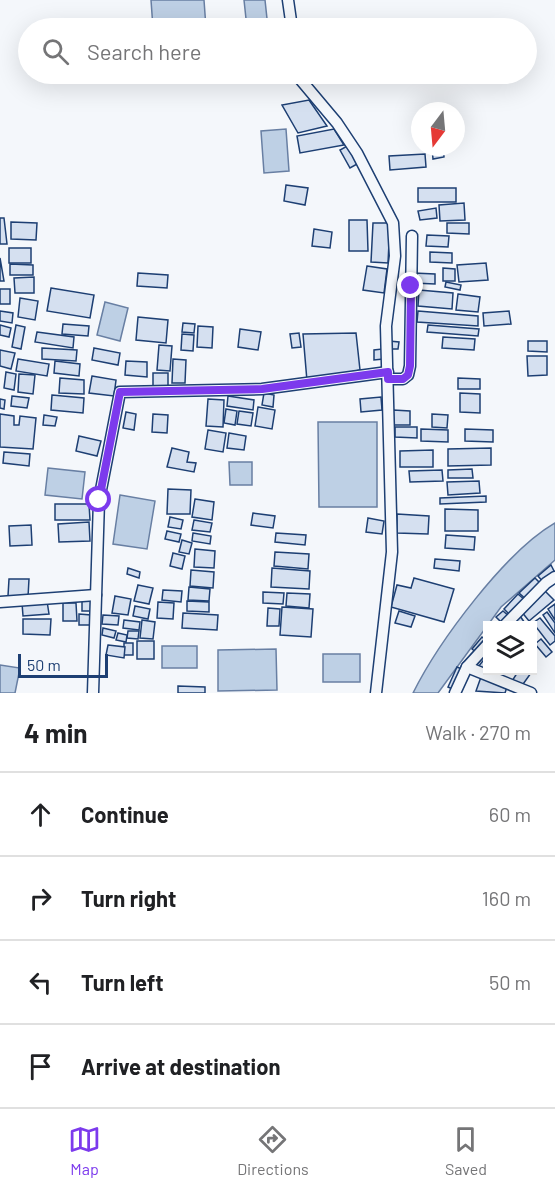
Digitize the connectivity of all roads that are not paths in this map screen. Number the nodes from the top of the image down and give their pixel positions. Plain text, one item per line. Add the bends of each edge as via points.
1 (288, 0) edge
2 (291, 18) edge
3 (304, 84) edge
4 (412, 236) dead end
5 (388, 375) junction
6 (555, 577) edge
7 (96, 595) junction
8 (0, 602) edge
9 (509, 621) edge
10 (483, 649) edge
11 (467, 667) junction
12 (93, 693) edge
13 (376, 693) edge
14 (455, 693) edge
15 (531, 693) edge

1 - 2 street
3 - 5 street via 357,153 393,223 395,256 386,326
4 - 5 street via 410,366 403,379
5 - 7 street via 262,389 120,392 99,500
5 - 13 street via 392,552
6 - 9 street
7 - 8 street
7 - 12 street
10 - 11 street
11 - 14 street
11 - 15 street

